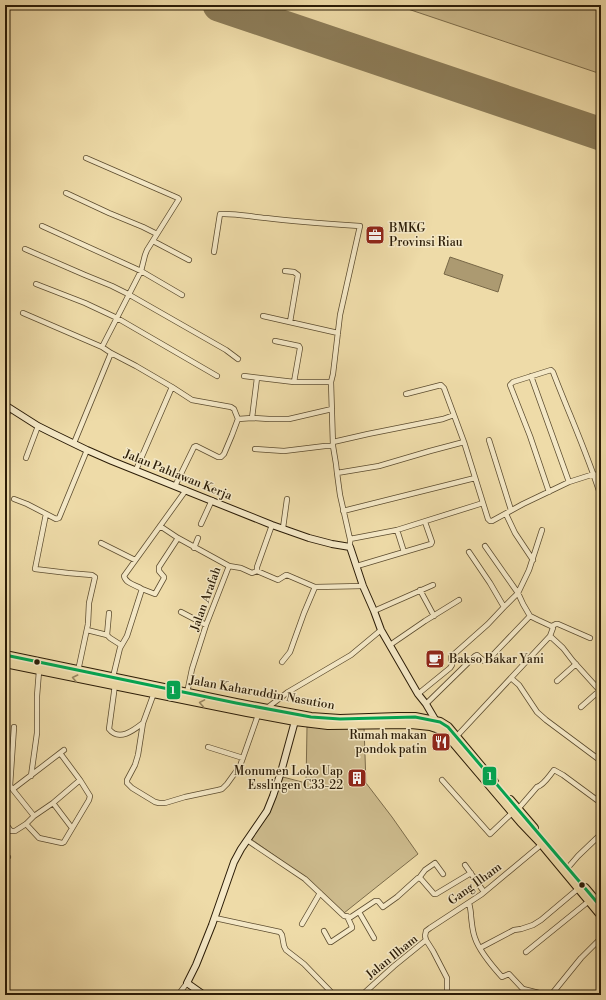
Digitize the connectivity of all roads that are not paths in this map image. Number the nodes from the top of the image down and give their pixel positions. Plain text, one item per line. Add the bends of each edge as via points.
1 (86, 158) dead end
2 (66, 193) dead end
3 (42, 226) dead end
4 (157, 234) junction
5 (153, 241) junction
6 (25, 249) dead end
7 (214, 252) dead end
8 (189, 260) dead end
9 (141, 271) junction
10 (285, 271) dead end
11 (36, 284) dead end
12 (128, 294) junction
13 (182, 295) dead end
14 (23, 313) dead end
15 (263, 316) dead end
16 (116, 318) junction
17 (290, 322) junction
18 (338, 333) junction
19 (275, 341) dead end
20 (102, 347) junction
21 (111, 353) junction
22 (238, 359) dead end
23 (217, 376) dead end
24 (244, 376) dead end
25 (531, 376) junction
26 (257, 378) junction
27 (294, 382) junction
28 (331, 382) junction
29 (172, 387) junction
30 (406, 394) dead end
31 (7, 407) edge
32 (332, 409) junction
33 (454, 416) junction
34 (252, 418) junction
35 (238, 420) junction
36 (5, 422) edge
37 (38, 426) junction
38 (489, 440) dead end
39 (464, 442) junction
40 (74, 443) junction
41 (333, 444) junction
42 (255, 449) dead end
43 (87, 450) junction
44 (26, 458) dead end
45 (136, 470) junction
46 (337, 473) junction
47 (594, 474) junction
48 (475, 478) junction
49 (569, 482) junction
50 (175, 486) junction
51 (186, 490) junction
52 (549, 492) junction
53 (601, 497) edge
54 (14, 499) dead end
55 (287, 499) dead end
56 (212, 500) junction
57 (482, 503) junction
58 (511, 510) junction
59 (343, 511) junction
60 (46, 514) junction
61 (506, 514) junction
62 (425, 522) junction
63 (201, 524) dead end
64 (272, 525) junction
65 (160, 526) junction
66 (283, 528) junction
67 (397, 530) junction
68 (542, 530) dead end
69 (178, 538) junction
70 (198, 538) dead end
71 (350, 539) junction
72 (101, 543) dead end
73 (485, 546) dead end
74 (350, 547) junction
75 (194, 548) junction
76 (404, 552) junction
77 (469, 552) dead end
78 (135, 560) junction
79 (533, 560) junction
80 (229, 566) junction
81 (357, 566) junction
82 (257, 571) junction
83 (433, 585) dead end
84 (363, 586) junction
85 (315, 587) junction
86 (142, 589) junction
87 (420, 590) junction
88 (518, 593) junction
89 (459, 600) dead end
90 (504, 607) junction
91 (374, 611) junction
92 (181, 612) dead end
93 (109, 613) dead end
94 (434, 616) junction
95 (530, 616) junction
96 (206, 624) junction
97 (552, 626) junction
98 (87, 630) junction
99 (381, 630) junction
100 (107, 634) junction
101 (550, 636) junction
102 (590, 638) dead end
103 (121, 645) junction
104 (390, 645) junction
105 (5, 655) edge
106 (282, 662) dead end
107 (5, 664) edge
108 (576, 664) junction
109 (39, 671) junction
110 (78, 671) junction
111 (511, 678) junction
112 (114, 681) junction
113 (557, 681) dead end
114 (600, 692) edge
115 (154, 693) junction
116 (187, 693) junction
117 (418, 694) junction
118 (426, 704) junction
119 (235, 706) junction
120 (581, 707) dead end
121 (267, 709) junction
122 (258, 714) junction
123 (295, 721) junction
124 (143, 723) junction
125 (435, 724) junction
126 (14, 727) dead end
127 (456, 737) junction
128 (208, 747) dead end
129 (601, 751) edge
130 (243, 758) junction
131 (599, 760) edge
132 (31, 776) junction
133 (80, 780) junction
134 (442, 780) dead end
135 (9, 787) edge
136 (53, 803) junction
137 (601, 803) edge
138 (515, 811) junction
139 (34, 816) junction
140 (5, 823) edge
141 (26, 824) junction
142 (72, 828) junction
143 (601, 834) edge
144 (247, 840) junction
145 (542, 844) junction
146 (465, 865) dead end
147 (567, 870) junction
148 (471, 873) junction
149 (443, 874) dead end
150 (419, 878) junction
151 (579, 888) junction
152 (484, 892) junction
153 (320, 893) junction
154 (589, 901) junction
155 (469, 903) junction
156 (601, 906) edge
157 (359, 912) junction
158 (601, 915) edge
159 (347, 916) junction
160 (215, 918) junction
161 (302, 924) dead end
162 (324, 931) dead end
163 (374, 938) dead end
164 (601, 938) edge
165 (426, 940) junction
166 (480, 948) junction
167 (526, 952) dead end
168 (187, 983) junction
169 (5, 985) edge
170 (5, 995) edge
171 (178, 995) edge
172 (204, 995) edge
173 (334, 995) edge
174 (362, 995) edge
175 (447, 995) edge
176 (547, 995) edge
177 (551, 995) edge

1 - 4 street via 179,198
2 - 4 street
3 - 9 street
4 - 5 street
5 - 8 street
5 - 9 street via 145,255
6 - 12 street
7 - 18 street via 220,214 360,226
9 - 12 street
9 - 13 street
10 - 17 street via 298,275
11 - 16 street
12 - 16 street
12 - 22 street
14 - 20 street
15 - 17 street
16 - 20 street
16 - 23 street
17 - 18 street
18 - 28 street
19 - 27 street via 300,348
20 - 21 street
21 - 29 street
21 - 40 street
24 - 26 street
25 - 47 street via 552,370
25 - 49 street
25 - 52 street via 510,385
26 - 27 street
26 - 34 street
27 - 28 street
28 - 32 street
29 - 35 street via 194,400 231,407
29 - 45 street
30 - 33 street via 441,385
31 - 36 street
31 - 37 street, Jalan Pahlawan Kerja
32 - 34 street via 289,419
32 - 41 street
33 - 39 street
33 - 41 street
34 - 35 street
35 - 50 street via 224,454 218,457 194,447
37 - 40 street, Jalan Pahlawan Kerja
37 - 44 street
38 - 58 street
39 - 46 street via 379,466
39 - 48 street
40 - 43 street, Jalan Pahlawan Kerja
41 - 42 street via 284,451
41 - 46 street
43 - 45 street, Jalan Pahlawan Kerja
43 - 60 street via 59,518
45 - 50 street, Jalan Pahlawan Kerja
46 - 59 street
47 - 49 street
47 - 53 street
48 - 57 street
48 - 59 street
49 - 52 street
50 - 51 street, Jalan Pahlawan Kerja
51 - 56 street, Jalan Pahlawan Kerja
51 - 65 street
52 - 58 street
54 - 60 street
55 - 66 street
56 - 63 street
56 - 64 street, Jalan Pahlawan Kerja
57 - 61 street via 490,521
57 - 62 street
58 - 61 street
59 - 71 street
60 - 98 street via 36,569 95,577 89,602
61 - 79 street
62 - 67 street
62 - 76 street via 432,544
64 - 66 street, Jalan Pahlawan Kerja
64 - 82 street via 256,567
65 - 69 street, Jalan Arafah
65 - 78 street
66 - 74 street, Jalan Pahlawan Kerja via 319,541
67 - 71 street
67 - 76 street
68 - 79 street
69 - 75 street, Jalan Arafah
69 - 86 street via 160,567 159,571 164,578 155,594
70 - 75 street
71 - 74 street
72 - 78 street
73 - 88 street
74 - 81 street
75 - 80 street, Jalan Arafah
76 - 81 street
77 - 90 street
78 - 86 street via 124,578
79 - 88 street
80 - 82 street via 252,573
80 - 96 street, Jalan Arafah
81 - 84 street
82 - 85 street via 278,580 287,575
83 - 87 street
84 - 85 street
84 - 91 street
85 - 106 street via 290,652
86 - 103 street
87 - 91 street
87 - 94 street
88 - 90 street
88 - 95 street
89 - 94 street
90 - 117 street via 451,657 450,668
91 - 99 street
92 - 96 street
93 - 100 street
94 - 104 street
95 - 97 street
95 - 118 street via 488,660 484,661 475,656
96 - 116 street, Jalan Arafah
97 - 101 street
97 - 102 street via 557,624
98 - 100 street
98 - 110 street
99 - 104 street
99 - 121 street via 351,655 288,692
100 - 103 street
101 - 108 street
101 - 111 street
103 - 112 street
104 - 117 street
105 - 110 highway, Jalan Kaharuddin Nasution
107 - 109 highway, Jalan Kaharuddin Nasution
108 - 113 street
108 - 114 street
112 -> 109 highway, Jalan Kaharuddin Nasution
109 - 132 street via 38,724
110 - 112 highway, Jalan Kaharuddin Nasution
111 - 127 street
111 - 131 street via 519,685 537,712
112 - 115 highway, Jalan Kaharuddin Nasution
112 - 116 highway, Jalan Kaharuddin Nasution
112 - 124 street via 109,729 121,735 132,732
114 - 120 street
119 -> 115 highway, Jalan Kaharuddin Nasution
115 - 124 street
116 - 119 highway, Jalan Kaharuddin Nasution
117 - 118 street
118 - 125 street
119 - 121 highway, Jalan Kaharuddin Nasution
119 - 122 highway, Jalan Kaharuddin Nasution
121 - 125 highway, Jalan Kaharuddin Nasution via 340,719 415,717
122 - 123 highway, Jalan Kaharuddin Nasution
122 - 130 street
123 - 125 highway, Jalan Kaharuddin Nasution via 328,725
123 - 144 street via 274,796
124 - 130 street via 138,756 127,782 155,802 164,803 222,789 240,766
125 - 127 highway, Jalan Kaharuddin Nasution via 448,727
125 - 138 highway, Jalan Kaharuddin Nasution
126 - 135 street
127 - 138 highway, Jalan Kaharuddin Nasution
128 - 130 street
129 - 131 street
132 - 133 street via 62,752
132 - 135 street
133 - 136 street
133 - 142 street via 90,798
134 - 138 street via 490,834
135 - 139 street
136 - 139 street
136 - 142 street
137 - 138 street via 554,770
138 - 145 highway, Jalan Kaharuddin Nasution via 521,822
138 - 147 highway, Jalan Kaharuddin Nasution
139 - 141 street
140 - 141 street via 13,832
141 - 142 street via 39,838 61,843
143 - 147 street
144 - 153 street
144 - 160 street via 234,862
145 - 147 highway, Jalan Kaharuddin Nasution
145 - 152 street, Gang Ilham
146 - 148 street
147 - 151 highway, Jalan Kaharuddin Nasution
147 - 156 highway, Jalan Kaharuddin Nasution
148 - 150 street via 436,894
148 - 152 street
149 - 150 street via 435,863
150 - 157 street via 383,907 375,901
151 - 154 highway, Jalan Kaharuddin Nasution
151 - 166 street via 533,925 514,930
152 - 155 street, Gang Ilham
153 - 159 street
153 - 161 street
154 - 158 highway, Jalan Kaharuddin Nasution
154 - 167 street
155 - 165 street, Gang Ilham via 430,928 425,933
155 - 166 street via 472,926
157 - 159 street via 351,917
157 - 163 street
159 - 162 street via 351,930 331,942
160 - 168 street
160 - 173 street via 280,932 286,950 304,964
164 - 177 street
165 - 174 street, Jalan Ilham
165 - 175 street, Jalan Ilham via 447,978
166 - 176 street via 502,977 509,974 523,989
168 - 171 street
168 - 172 street
169 - 170 street

